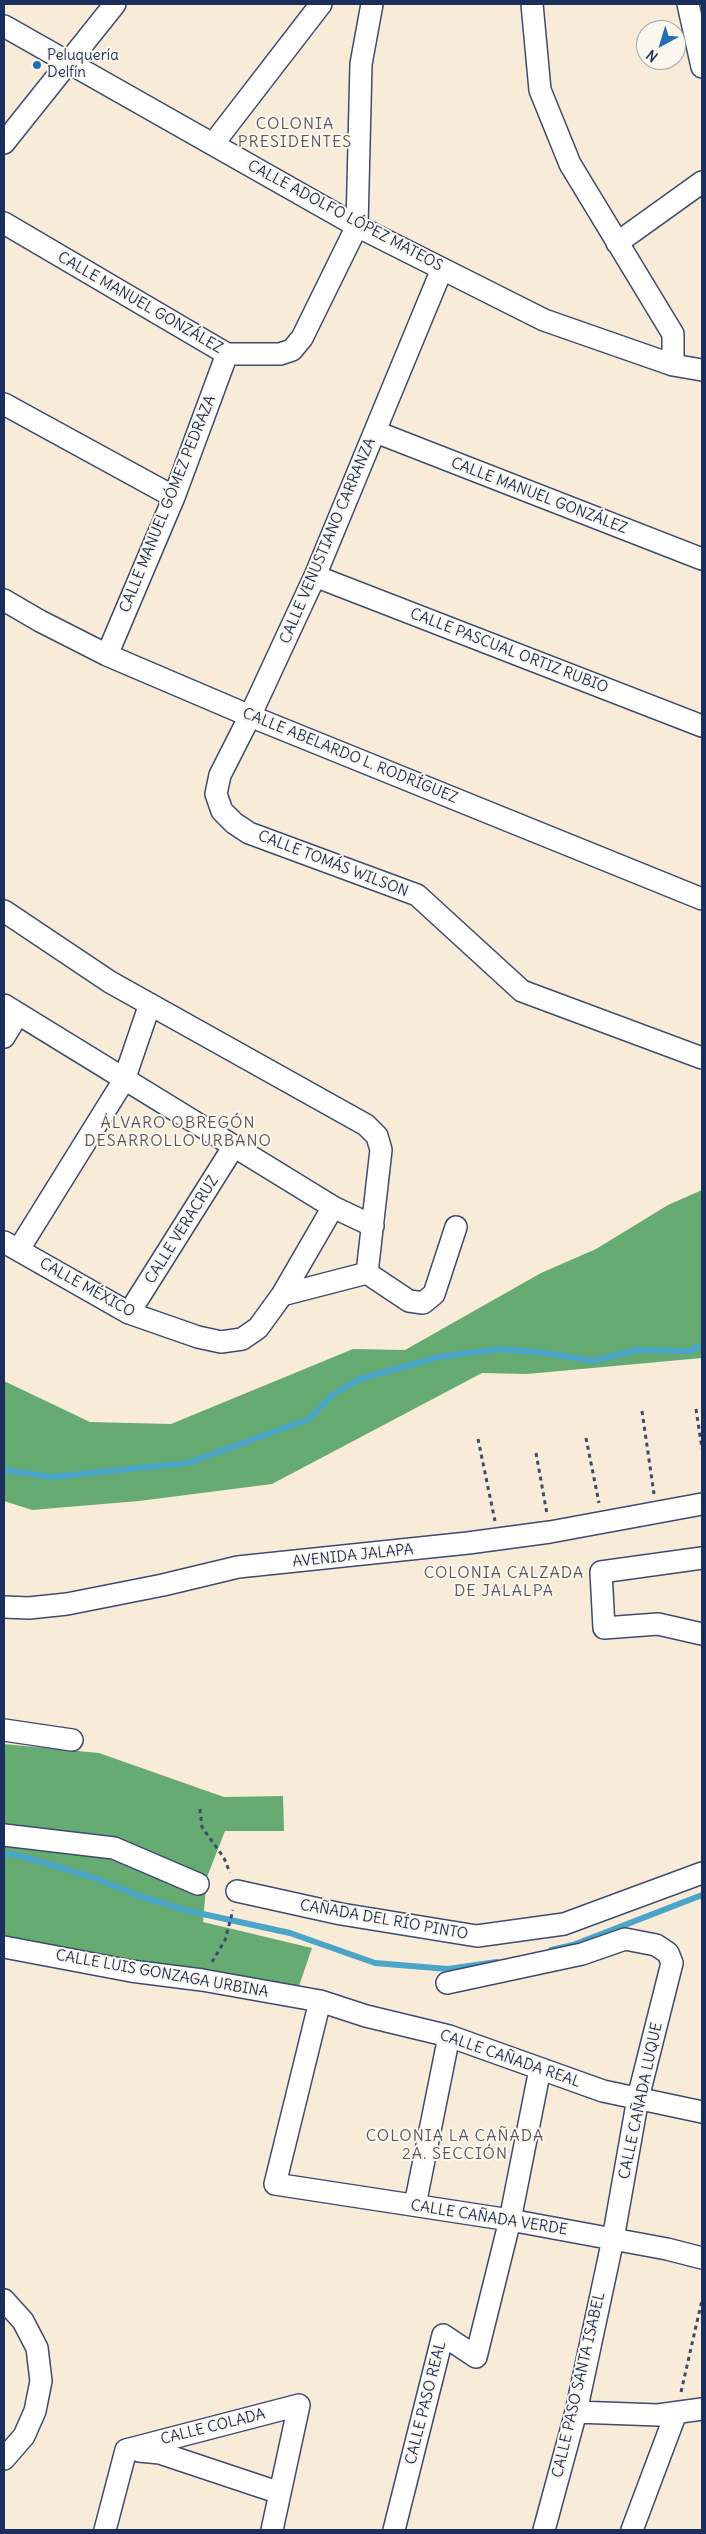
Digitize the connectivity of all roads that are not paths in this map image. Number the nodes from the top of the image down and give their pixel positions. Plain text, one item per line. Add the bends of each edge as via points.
1 (115, 4) edge
2 (321, 4) edge
3 (372, 4) edge
4 (532, 4) edge
5 (688, 4) edge
6 (4, 26) edge
7 (68, 62) junction
8 (702, 67) edge
9 (4, 143) edge
10 (213, 144) junction
11 (702, 182) edge
12 (4, 223) edge
13 (357, 226) junction
14 (617, 243) junction
15 (442, 269) junction
16 (227, 354) junction
17 (673, 365) junction
18 (702, 370) edge
19 (4, 404) edge
20 (376, 432) junction
21 (174, 497) junction
22 (702, 559) edge
23 (315, 576) junction
24 (4, 600) edge
25 (107, 655) junction
26 (250, 716) junction
27 (702, 726) edge
28 (222, 811) joint
29 (702, 899) edge
30 (4, 911) edge
31 (150, 1004) junction
32 (11, 1010) edge
33 (4, 1037) edge
34 (702, 1058) edge
35 (124, 1080) junction
36 (234, 1146) junction
37 (333, 1207) junction
38 (373, 1226) junction
39 (456, 1227) dead end
40 (11, 1246) edge
41 (367, 1273) junction
42 (282, 1295) junction
43 (129, 1313) junction
44 (702, 1504) edge
45 (702, 1558) edge
46 (4, 1608) edge
47 (702, 1634) edge
48 (4, 1730) edge
49 (72, 1740) dead end
50 (4, 1835) edge
51 (702, 1873) edge
52 (198, 1884) dead end
53 (237, 1890) dead end
54 (4, 1947) edge
55 (447, 1983) dead end
56 (320, 2001) junction
57 (449, 2036) junction
58 (540, 2069) junction
59 (638, 2098) junction
60 (702, 2112) edge
61 (415, 2205) junction
62 (510, 2220) junction
63 (613, 2239) junction
64 (702, 2258) edge
65 (4, 2300) edge
66 (702, 2409) edge
67 (576, 2412) junction
68 (676, 2413) junction
69 (126, 2450) junction
70 (4, 2459) edge
71 (280, 2493) junction
72 (105, 2530) edge
73 (272, 2530) edge
74 (394, 2530) edge
75 (544, 2530) edge
76 (632, 2530) edge

1 - 7 street
2 - 10 street
3 - 13 street via 361,64
4 - 14 street via 540,90 570,164
5 - 8 street
6 - 7 street, CALLE ADOLFO LÓPEZ MATEOS
7 - 9 street
7 - 10 street, CALLE ADOLFO LÓPEZ MATEOS
10 - 13 street, CALLE ADOLFO LÓPEZ MATEOS
11 - 14 street
12 - 16 street, CALLE MANUEL GONZÁLEZ
13 - 15 street, CALLE ADOLFO LÓPEZ MATEOS
13 - 16 street, CALLE MANUEL GONZÁLEZ via 302,338 292,350 280,354
14 - 17 street via 673,334
15 - 17 street, CALLE ADOLFO LÓPEZ MATEOS via 544,320
15 - 20 street, CALLE VENUSTIANO CARRANZA
16 - 21 street, CALLE MANUEL GÓMEZ PEDRAZA
17 - 18 street, CALLE ADOLFO LÓPEZ MATEOS
19 - 21 street
20 - 22 street, CALLE MANUEL GONZÁLEZ
20 - 23 street, CALLE VENUSTIANO CARRANZA
21 - 25 street, CALLE MANUEL GÓMEZ PEDRAZA
23 - 26 street, CALLE VENUSTIANO CARRANZA
23 - 27 street, CALLE PASCUAL ORTIZ RUBIO
24 - 25 street, CALLE ABELARDO L. RODRÍGUEZ
25 - 26 street, CALLE ABELARDO L. RODRÍGUEZ
26 - 28 street, CALLE VENUSTIANO CARRANZA via 220,774 216,794
26 - 29 street, CALLE ABELARDO L. RODRÍGUEZ
28 - 34 street, CALLE TOMÁS WILSON via 249,832 417,895 522,991
30 - 31 street via 110,982
31 - 35 street
31 - 38 street via 366,1124 377,1136 381,1150
32 - 33 street
32 - 35 street
35 - 36 street
35 - 40 street
36 - 37 street
36 - 43 street, CALLE VERACRUZ
37 - 38 street
37 - 42 street
38 - 41 street
39 - 41 street via 434,1294 423,1303 409,1301
40 - 43 street, CALLE MÉXICO
41 - 42 street
42 - 43 street, CALLE MÉXICO via 258,1328 242,1339 221,1342
44 - 46 street, AVENIDA JALAPA via 499,1539 238,1567 66,1604
45 - 47 street via 601,1572 604,1628 658,1624
48 - 49 street
50 - 52 street via 114,1848
51 - 53 street, CAÑADA DEL RÍO PINTO via 564,1924 477,1936 350,1916
54 - 56 street, CALLE LUIS GONZAGA URBINA
55 - 59 street, CALLE CAÑADA LUQUE via 582,1954 625,1939 656,1945 668,1953 672,1963
56 - 57 street, CALLE CAÑADA REAL
56 - 61 street, CALLE CAÑADA VERDE via 275,2184
57 - 58 street, CALLE CAÑADA REAL
57 - 61 street
58 - 59 street, CALLE CAÑADA REAL via 603,2091
58 - 62 street
59 - 60 street, CALLE CAÑADA REAL
59 - 63 street, CALLE CAÑADA LUQUE
61 - 62 street, CALLE CAÑADA VERDE
62 - 63 street, CALLE CAÑADA VERDE
62 - 74 street, CALLE PASO REAL via 476,2357 443,2335
63 - 64 street, CALLE CAÑADA VERDE
63 - 67 street, CALLE PASO SANTA ISABEL
65 - 70 street via 23,2321 37,2348 41,2381 35,2412 24,2436
66 - 68 street
67 - 68 street
67 - 75 street, CALLE PASO SANTA ISABEL
68 - 76 street
69 - 71 street via 160,2453
69 - 71 street, CALLE COLADA via 299,2405
69 - 72 street
71 - 73 street

